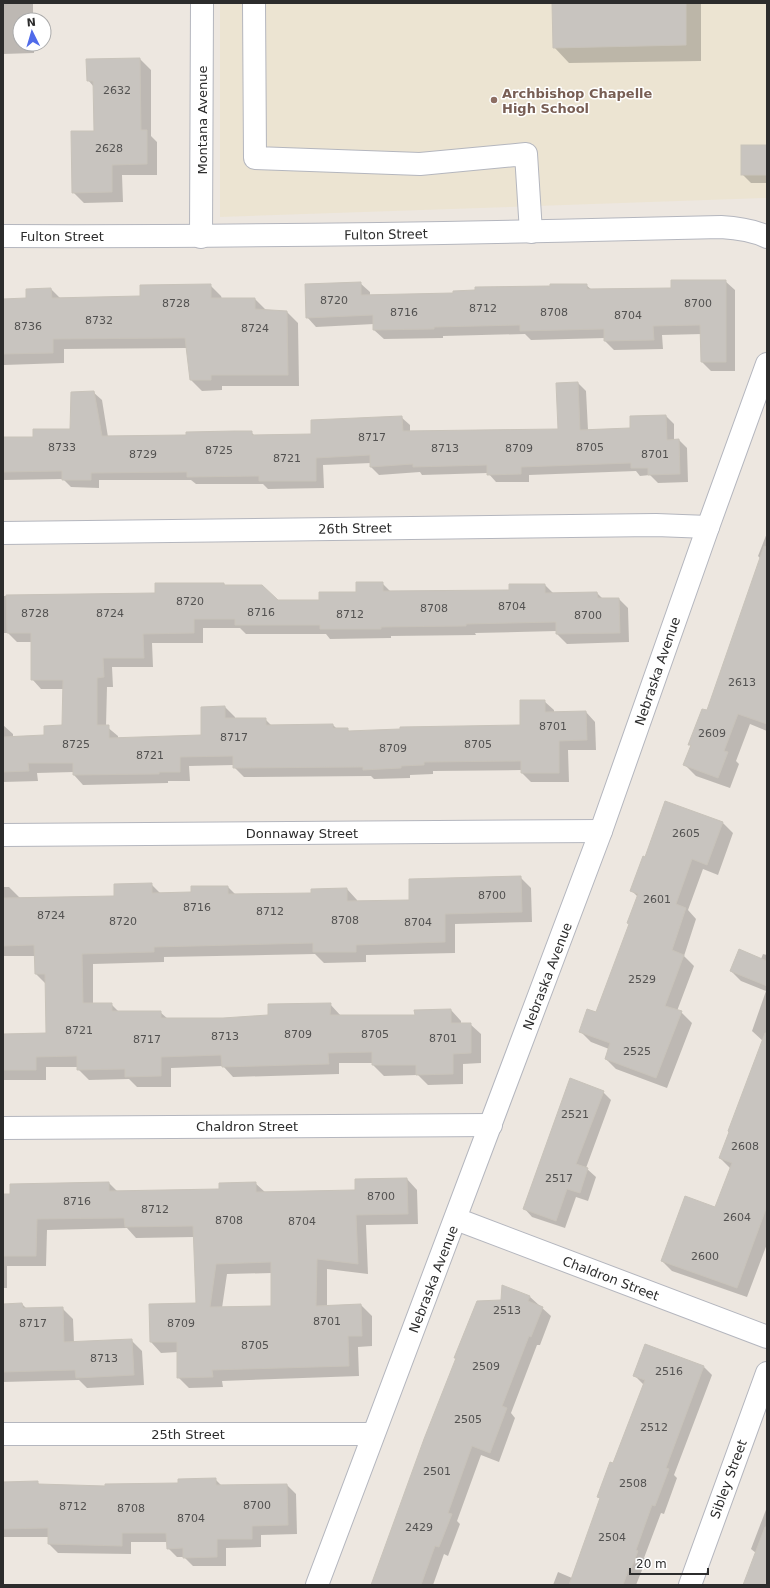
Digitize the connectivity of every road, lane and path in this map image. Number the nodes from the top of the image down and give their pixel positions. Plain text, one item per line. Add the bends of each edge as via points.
1 (202, 3) edge
2 (254, 3) edge
3 (531, 232) junction
4 (3, 236) edge
5 (201, 236) junction
6 (767, 237) edge
7 (767, 364) edge
8 (708, 527) junction
9 (3, 533) edge
10 (601, 831) junction
11 (3, 835) edge
12 (491, 1125) junction
13 (3, 1128) edge
14 (456, 1219) junction
15 (767, 1337) edge
16 (767, 1373) edge
17 (3, 1434) edge
18 (374, 1434) junction
19 (317, 1585) edge
20 (690, 1585) edge

1 - 5 street, Montana Avenue
2 - 3 street via 255,158 420,164 526,154
3 - 5 street, Fulton Street
3 - 6 street, Fulton Street via 721,227 742,228
4 - 5 street, Fulton Street
7 - 8 street, Nebraska Avenue
8 - 9 street, 26th Street via 656,525
8 - 10 street, Nebraska Avenue
10 - 11 street, Donnaway Street
10 - 12 street, Nebraska Avenue
12 - 13 street, Chaldron Street
12 - 14 street, Nebraska Avenue
14 - 15 street, Chaldron Street
14 - 18 street, Nebraska Avenue
16 - 20 street, Sibley Street
17 - 18 street, 25th Street
18 - 19 street, Nebraska Avenue

